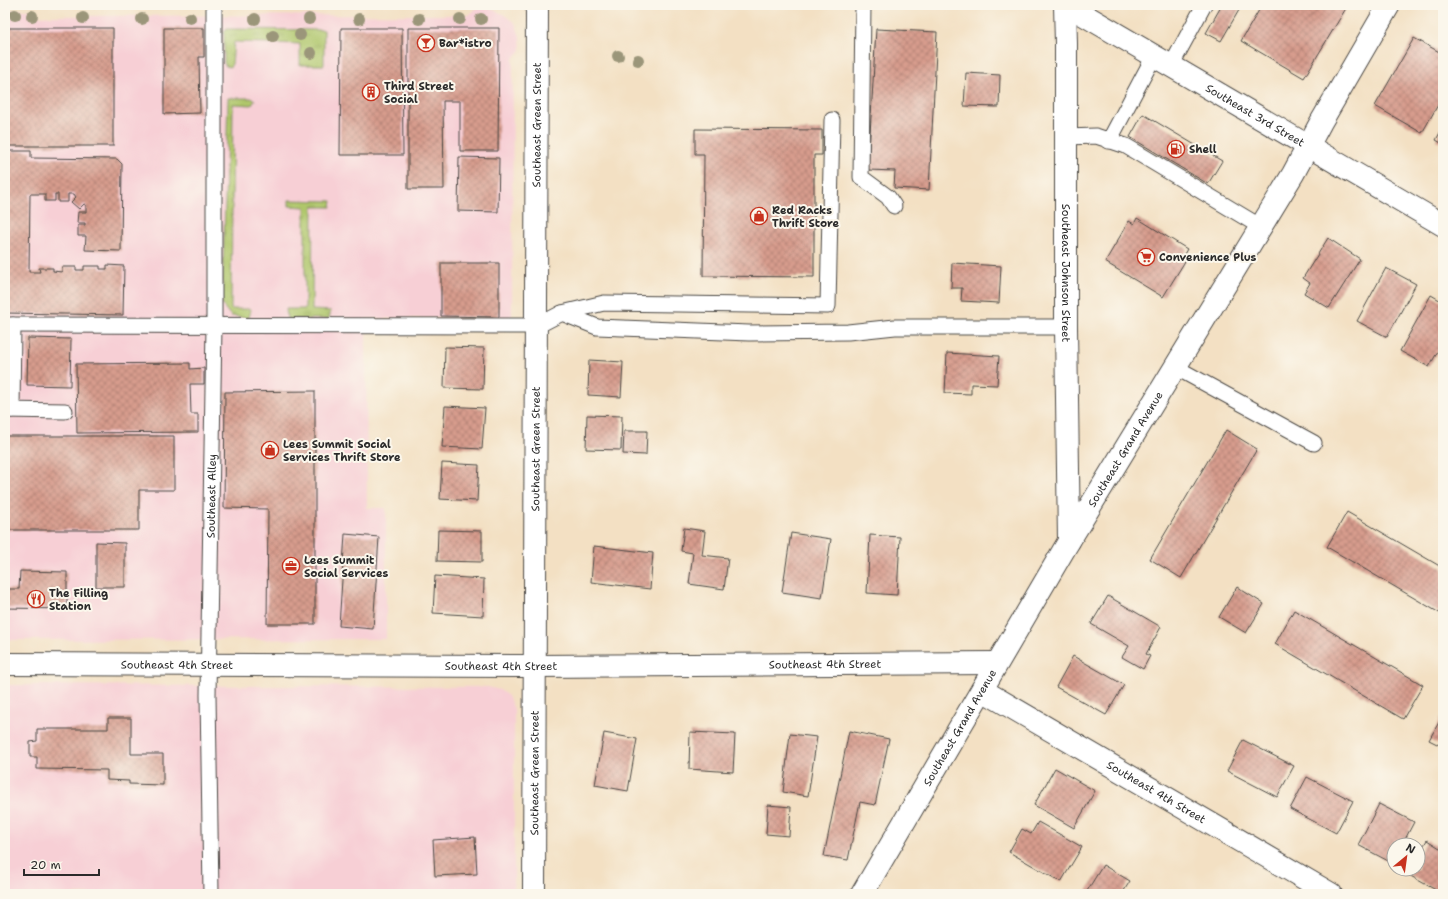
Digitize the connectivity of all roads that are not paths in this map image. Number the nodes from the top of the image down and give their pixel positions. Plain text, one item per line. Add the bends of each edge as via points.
1 (214, 5) edge
2 (537, 5) edge
3 (863, 5) edge
4 (1066, 5) edge
5 (1204, 5) edge
6 (1389, 5) edge
7 (1163, 61) junction
8 (832, 120) dead end
9 (1066, 137) junction
10 (1109, 141) junction
11 (1308, 146) junction
12 (894, 206) dead end
13 (1443, 226) edge
14 (1260, 227) junction
15 (562, 312) junction
16 (9, 325) edge
17 (214, 326) junction
18 (537, 326) junction
19 (1066, 327) junction
20 (1175, 366) junction
21 (9, 410) edge
22 (65, 411) dead end
23 (1314, 443) dead end
24 (1069, 541) junction
25 (996, 663) junction
26 (5, 664) edge
27 (209, 665) junction
28 (534, 666) junction
29 (982, 690) junction
30 (211, 894) edge
31 (534, 894) edge
32 (862, 894) edge
33 (1331, 894) edge

1 - 17 lane, Southeast Alley
2 - 18 street, Southeast Green Street
3 - 12 lane via 861,177 888,197
4 - 7 street, Southeast 3rd Street
4 - 9 street, Southeast Johnson Street
5 - 7 lane
6 - 11 street, Southeast Grand Avenue
7 - 10 lane
7 - 11 street, Southeast 3rd Street
8 - 15 lane via 828,306 604,303
9 - 10 lane via 1096,136
9 - 19 street, Southeast Johnson Street
10 - 14 lane via 1126,146
11 - 13 street, Southeast 3rd Street
11 - 14 street, Southeast Grand Avenue
14 - 20 street, Southeast Grand Avenue
15 - 18 lane
15 - 19 lane via 598,327 749,334 848,332 896,327
16 - 17 lane
16 - 21 lane
17 - 18 lane
17 - 27 lane, Southeast Alley
18 - 28 street, Southeast Green Street
19 - 24 street, Southeast Johnson Street
20 - 23 lane
20 - 24 street, Southeast Grand Avenue
21 - 22 lane
24 - 25 street, Southeast Grand Avenue
25 - 28 street, Southeast 4th Street
25 - 29 street, Southeast Grand Avenue
26 - 27 street, Southeast 4th Street
27 - 28 street, Southeast 4th Street
27 - 30 lane, Southeast Alley
28 - 31 street, Southeast Green Street
29 - 32 street, Southeast Grand Avenue
29 - 33 street, Southeast 4th Street

